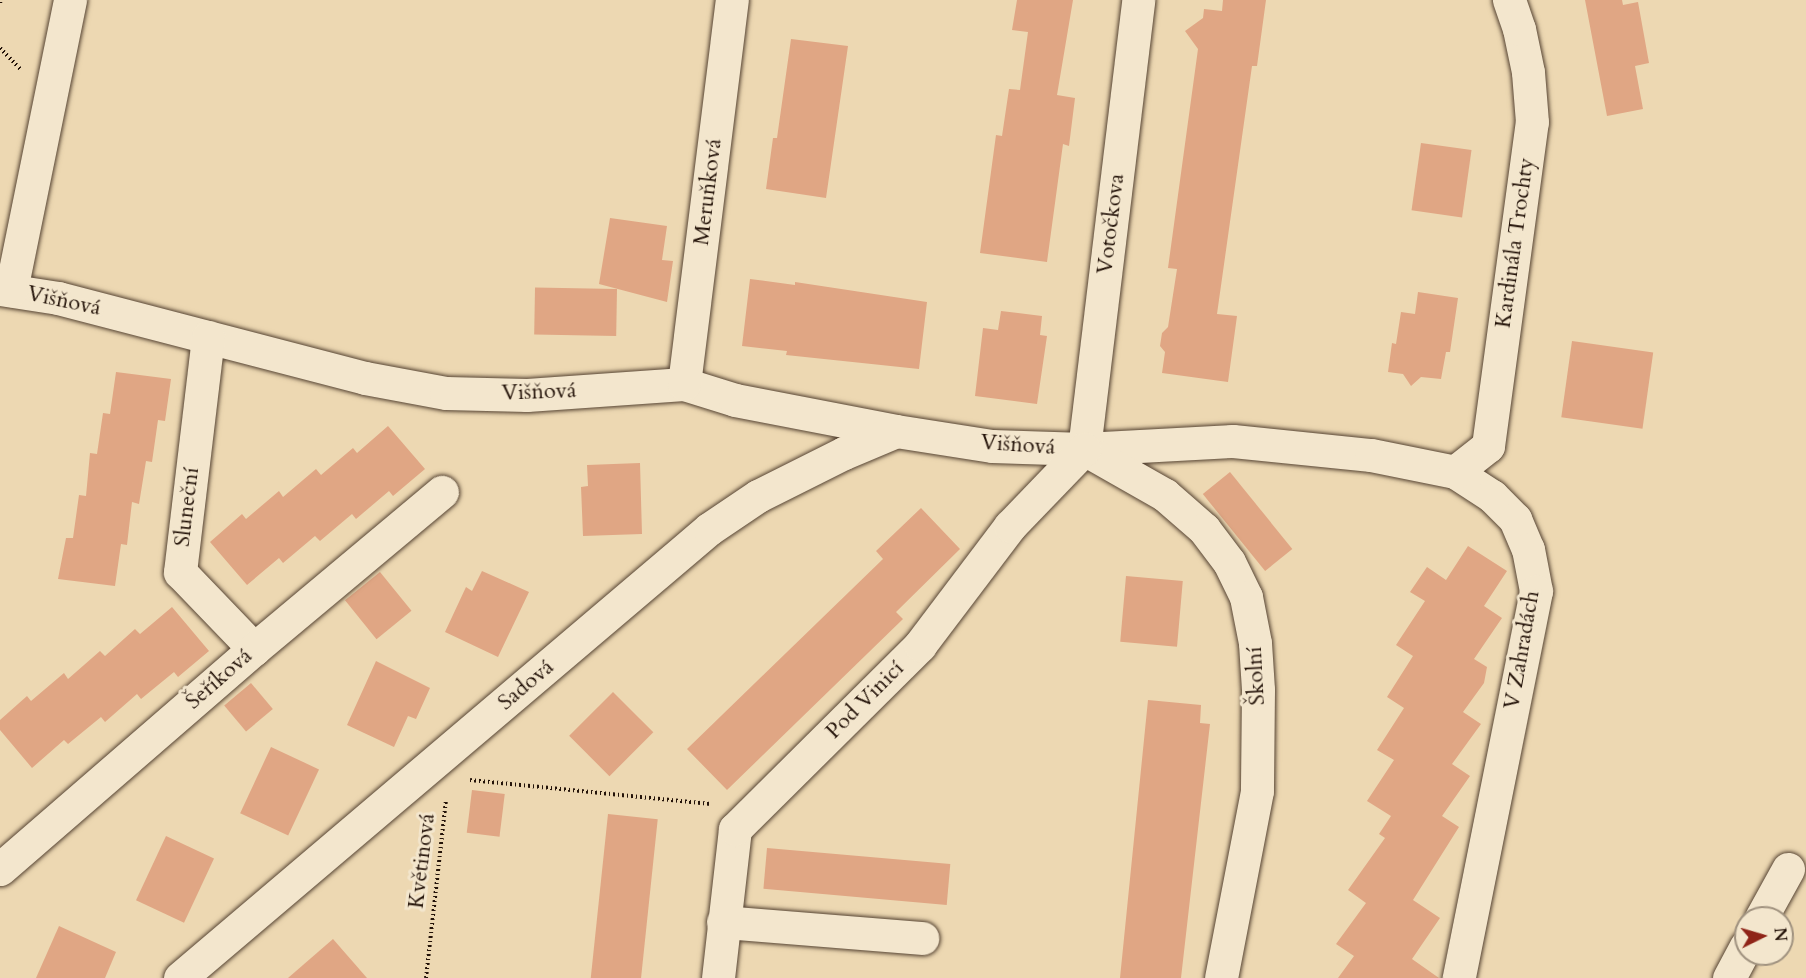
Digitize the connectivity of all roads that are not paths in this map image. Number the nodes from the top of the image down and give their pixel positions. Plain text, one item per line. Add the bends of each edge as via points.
1 (70, 0) edge
2 (732, 0) edge
3 (1138, 0) edge
4 (1509, 0) edge
5 (5, 289) edge
6 (208, 337) junction
7 (684, 384) junction
8 (896, 431) junction
9 (1084, 449) junction
10 (1455, 472) junction
11 (441, 492) dead end
12 (254, 649) junction
13 (0, 868) edge
14 (1788, 869) dead end
15 (1768, 906) edge
16 (723, 922) junction
17 (922, 938) dead end
18 (180, 978) edge
19 (718, 978) edge
20 (1221, 978) edge
21 (1459, 978) edge

1 - 5 street
2 - 7 street, Meruňková
3 - 9 street, Votočkova
4 - 10 street, Kardinála Trochty via 1528,72 1532,122 1488,447
5 - 6 street, Višňová via 58,298
6 - 7 street, Višňová via 365,378 446,393 526,394
6 - 12 street, Sluneční via 180,572
7 - 8 street, Višňová via 735,400
8 - 9 street, Višňová via 992,446
8 - 18 street, Sadová via 758,496 709,529 450,763
9 - 10 street, V Zahradách via 1233,441 1371,455
9 - 16 street, Pod Vinicí via 1010,526 920,645 735,829
9 - 20 street, Školní via 1165,495 1204,529 1229,562 1246,597 1255,642 1258,690 1257,791
10 - 21 street, V Zahradách via 1492,496 1515,519 1528,549 1536,591
11 - 12 street, Šeříková
12 - 13 street, Šeříková
14 - 15 street
16 - 17 street
16 - 19 street, Pod Vinicí

